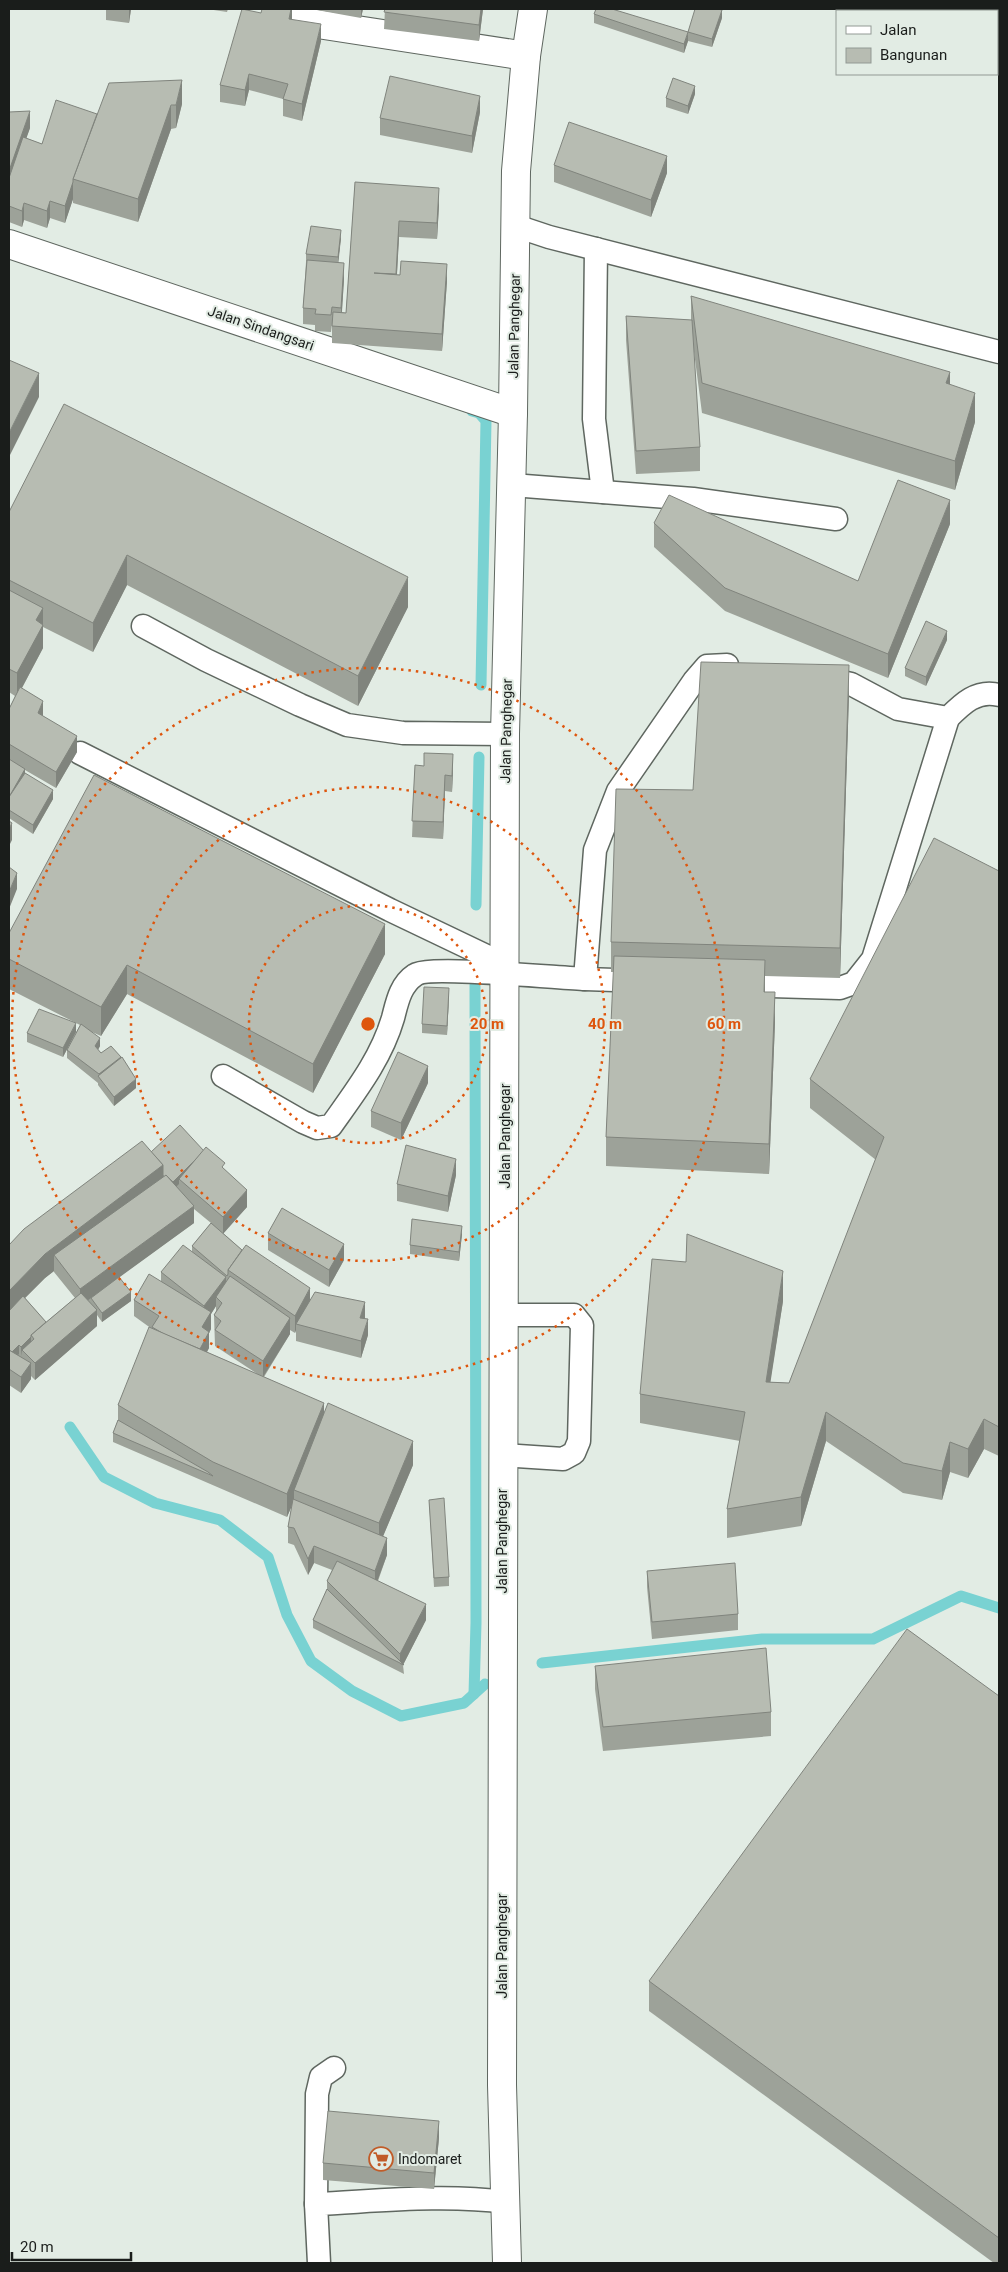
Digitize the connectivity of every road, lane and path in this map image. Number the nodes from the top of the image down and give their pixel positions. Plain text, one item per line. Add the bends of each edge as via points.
1 (533, 9) edge
2 (285, 18) edge
3 (526, 56) junction
4 (516, 226) junction
5 (9, 244) edge
6 (596, 249) junction
7 (999, 352) edge
8 (513, 413) junction
9 (512, 485) junction
10 (603, 492) junction
11 (836, 519) dead end
12 (143, 626) dead end
13 (744, 667) edge
14 (801, 675) edge
15 (999, 695) edge
16 (948, 718) junction
17 (505, 734) junction
18 (80, 753) dead end
19 (506, 970) junction
20 (585, 979) junction
21 (663, 982) edge
22 (712, 984) edge
23 (223, 1076) dead end
24 (505, 1315) junction
25 (502, 1455) junction
26 (334, 2068) dead end
27 (506, 2202) junction
28 (316, 2204) junction
29 (319, 2263) edge
30 (507, 2263) edge

1 - 3 street, Jalan Panghegar
2 - 3 street
3 - 4 street, Jalan Panghegar via 516,171
4 - 6 lane
4 - 8 street, Jalan Panghegar
5 - 8 street, Jalan Sindangsari
6 - 7 lane
6 - 10 lane via 594,419
8 - 9 street, Jalan Panghegar
9 - 10 lane
9 - 17 street, Jalan Panghegar
10 - 11 lane via 693,499
12 - 17 lane via 206,660 347,725 403,733
13 - 20 lane via 707,666 618,791 595,850
14 - 16 lane via 851,684 898,709
15 - 16 lane via 980,695 965,702
16 - 22 lane via 872,959 854,983 840,988
17 - 19 street, Jalan Panghegar
18 - 19 lane
19 - 20 lane
19 - 23 lane via 448,970 416,974 401,990 387,1039 368,1074 331,1126 317,1128 310,1125
19 - 24 street, Jalan Panghegar
20 - 21 lane
24 - 25 street, Jalan Panghegar
24 - 25 lane via 574,1315 582,1325 579,1441 574,1453 563,1459
25 - 27 street, Jalan Panghegar via 502,2084
26 - 28 lane via 321,2077 317,2094
27 - 28 lane via 415,2198
27 - 30 street, Jalan Panghegar
28 - 29 lane

